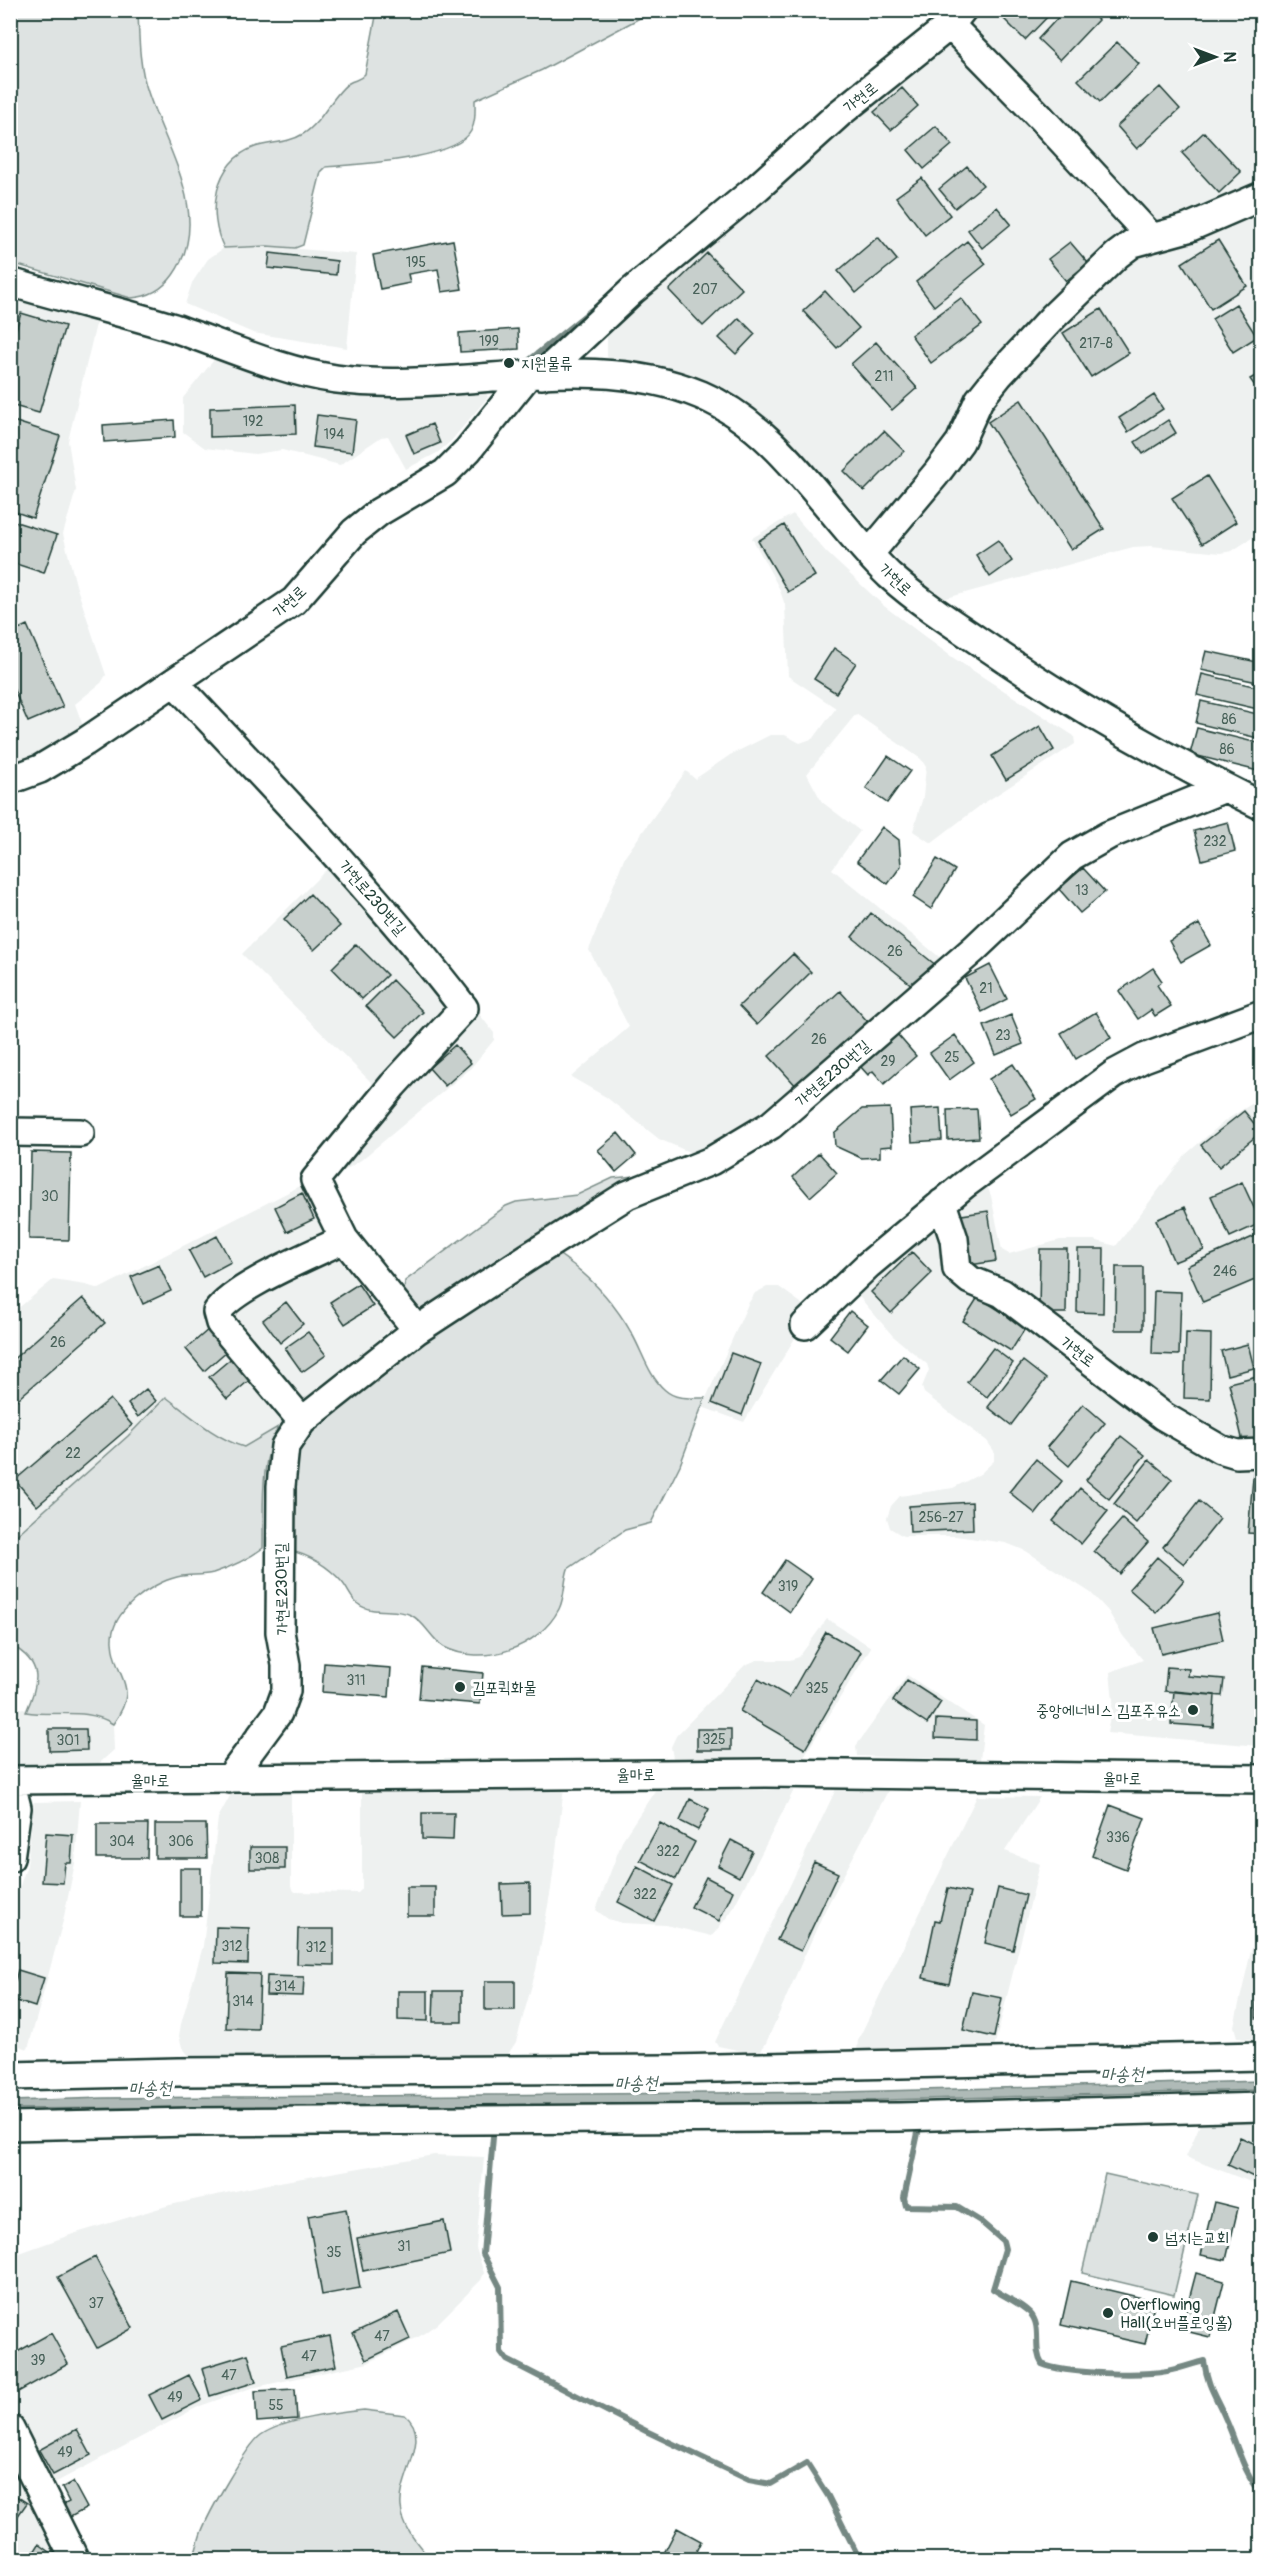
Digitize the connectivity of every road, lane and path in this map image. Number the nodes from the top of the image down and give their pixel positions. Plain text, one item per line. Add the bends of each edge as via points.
1 (956, 18) edge
2 (1262, 196) edge
3 (1151, 237) junction
4 (10, 282) edge
5 (535, 375) junction
6 (870, 553) junction
7 (174, 682) junction
8 (10, 780) edge
9 (1225, 788) junction
10 (1262, 806) edge
11 (1262, 1014) edge
12 (10, 1132) edge
13 (80, 1133) dead end
14 (942, 1203) junction
15 (344, 1239) junction
16 (805, 1325) dead end
17 (417, 1330) junction
18 (302, 1421) junction
19 (1262, 1453) edge
20 (229, 1779) junction
21 (1262, 1779) edge
22 (11, 1780) edge
23 (10, 1858) edge
24 (1262, 2056) edge
25 (10, 2076) edge
26 (1262, 2107) edge
27 (10, 2126) edge
28 (10, 2429) edge
29 (75, 2559) edge

1 - 3 street
1 - 5 street, 가현로
2 - 3 street via 1188,228
3 - 6 street via 1133,243 1117,255 999,375 979,400 954,450
4 - 5 street, 가현로 via 173,328 291,369 335,379 400,384
5 - 6 street, 가현로 via 620,375 677,385 706,397 731,411 772,445
5 - 7 street, 가현로 via 445,473 379,512 334,553 294,601
6 - 9 street, 가현로 via 888,574 930,608 1050,690
7 - 8 street, 가현로 via 40,769
7 - 15 street, 가현로230번길 via 307,821 416,945 464,1008 393,1085 315,1180
9 - 10 street, 가현로
9 - 17 street, 가현로230번길 via 1109,835 1072,856 974,949 771,1125 711,1161 627,1195
11 - 14 street via 1144,1058 1114,1074
12 - 13 street
14 - 16 street via 867,1265
14 - 19 street, 가현로 via 954,1239 957,1269 970,1280 1002,1293 1163,1416 1220,1449 1237,1454
15 - 17 street, 가현로230번길
15 - 18 street via 251,1286 217,1312 220,1323
17 - 18 street, 가현로230번길
18 - 20 street, 가현로230번길 via 285,1446 281,1486 280,1632 286,1691 278,1713
20 - 21 street, 율마로 via 766,1773
20 - 22 street, 율마로
22 - 23 street via 17,1808
24 - 25 street
26 - 27 street via 899,2117
28 - 29 street

